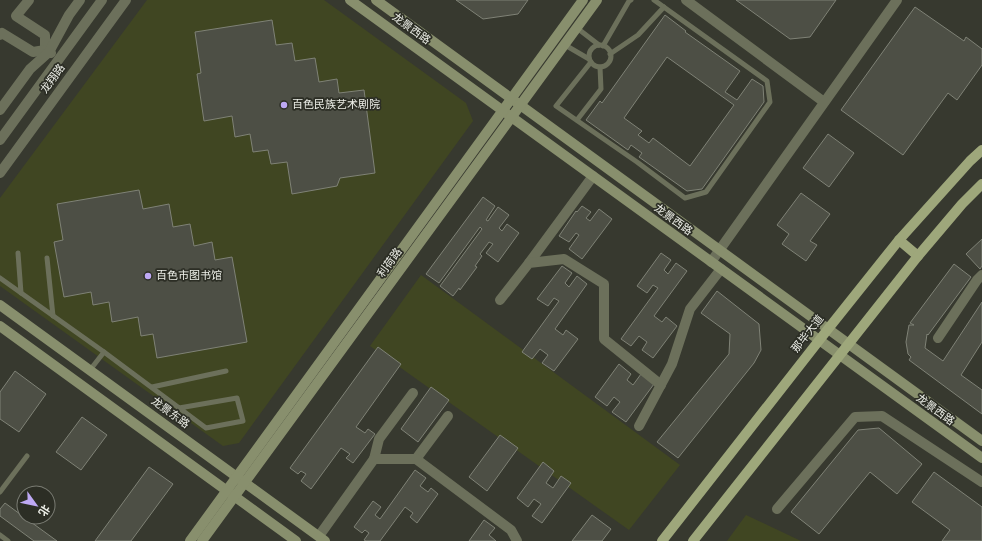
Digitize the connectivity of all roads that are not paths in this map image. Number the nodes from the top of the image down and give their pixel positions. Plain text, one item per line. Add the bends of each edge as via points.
1 (29, 0) edge
2 (80, 0) edge
3 (102, 0) edge
4 (126, 0) edge
5 (350, 0) edge
6 (376, 0) edge
7 (584, 0) edge
8 (597, 0) edge
9 (631, 0) edge
10 (654, 0) edge
11 (686, 0) edge
12 (897, 0) edge
13 (664, 7) junction
14 (577, 28) junction
15 (0, 35) edge
16 (564, 45) junction
17 (601, 45) junction
18 (47, 51) junction
19 (610, 54) junction
20 (60, 58) junction
21 (590, 60) junction
22 (600, 67) junction
23 (512, 99) junction
24 (824, 102) junction
25 (520, 105) junction
26 (0, 110) edge
27 (503, 111) junction
28 (512, 117) junction
29 (577, 120) junction
30 (0, 140) edge
31 (982, 150) edge
32 (0, 173) edge
33 (594, 176) junction
34 (982, 184) edge
35 (899, 240) junction
36 (719, 250) junction
37 (18, 253) dead end
38 (918, 256) junction
39 (47, 258) dead end
40 (711, 262) junction
41 (530, 263) junction
42 (721, 269) junction
43 (982, 275) edge
44 (0, 278) edge
45 (21, 293) junction
46 (500, 300) dead end
47 (0, 305) edge
48 (53, 316) junction
49 (0, 326) edge
50 (828, 329) junction
51 (938, 338) dead end
52 (819, 340) junction
53 (848, 343) junction
54 (104, 352) junction
55 (839, 355) junction
56 (90, 370) junction
57 (226, 371) dead end
58 (661, 385) junction
59 (152, 387) junction
60 (413, 393) dead end
61 (179, 408) junction
62 (448, 416) dead end
63 (639, 426) dead end
64 (982, 441) edge
65 (27, 456) dead end
66 (982, 458) edge
67 (374, 459) junction
68 (416, 459) junction
69 (241, 480) junction
70 (982, 482) edge
71 (0, 492) edge
72 (231, 493) junction
73 (777, 509) dead end
74 (0, 535) edge
75 (322, 539) edge
76 (8, 541) edge
77 (190, 541) edge
78 (202, 541) edge
79 (296, 541) edge
80 (517, 541) edge
81 (662, 541) edge
82 (693, 541) edge

1 - 18 street via 16,16 45,35
2 - 18 street
3 - 20 street, 龙翔路
4 - 32 street, 龙翔路
5 - 27 main road, 龙景西路
6 - 23 main road, 龙景西路
7 - 23 main road, 利荷路
8 - 14 main road, 利荷路
9 - 17 lane
10 - 13 lane
11 - 24 street
12 - 24 street
13 - 19 lane via 638,35
13 - 29 lane via 767,81 770,102 706,192 685,198
14 - 16 main road, 利荷路
14 - 17 lane
15 - 18 street via 2,32 33,52
16 - 21 lane
16 - 25 main road, 利荷路
17 - 19 lane
17 - 21 lane via 592,48
18 - 20 street
18 - 26 street via 30,69
19 - 22 lane via 609,62
20 - 30 street, 龙翔路
21 - 22 lane
21 - 29 lane via 556,106
22 - 29 lane via 601,89
23 - 25 main road, 龙景西路
23 - 27 main road, 利荷路
24 - 36 street
25 - 28 main road, 利荷路
25 - 36 main road, 龙景西路
27 - 28 main road, 龙景西路
27 - 69 main road, 利荷路
28 - 33 main road, 龙景西路
28 - 69 main road, 利荷路
31 - 35 main road, 那毕大道 via 970,160
33 - 40 main road, 龙景西路
33 - 41 street
34 - 38 main road
35 - 38 main road
35 - 50 main road, 那毕大道
36 - 40 street
36 - 50 main road, 龙景西路
37 - 45 lane
38 - 53 main road
39 - 48 lane
40 - 42 main road, 龙景西路
41 - 46 street
41 - 58 street via 564,259 604,284 604,339
42 - 52 main road, 龙景西路
42 - 58 street via 690,309 672,364
43 - 51 street
44 - 45 lane
45 - 48 lane
47 - 56 main road, 龙景东路
48 - 54 lane
49 - 72 main road
50 - 52 main road, 那毕大道
50 - 53 main road, 龙景西路
52 - 55 main road, 龙景西路
52 - 81 main road, 那毕大道
53 - 55 main road
53 - 64 main road, 龙景西路
54 - 56 lane
54 - 59 lane
55 - 66 main road, 龙景西路
55 - 82 main road
56 - 69 main road, 龙景东路
57 - 59 lane
58 - 63 street
59 - 61 lane
60 - 67 street via 379,439
61 - 61 lane via 206,428 243,421 237,398
62 - 68 street
65 - 71 lane
67 - 68 street
67 - 75 street
68 - 80 street via 510,530
69 - 72 main road, 利荷路
69 - 75 main road, 龙景东路
70 - 73 street via 882,416 854,417
72 - 77 main road, 利荷路
72 - 78 main road, 利荷路
72 - 79 main road
74 - 76 lane

